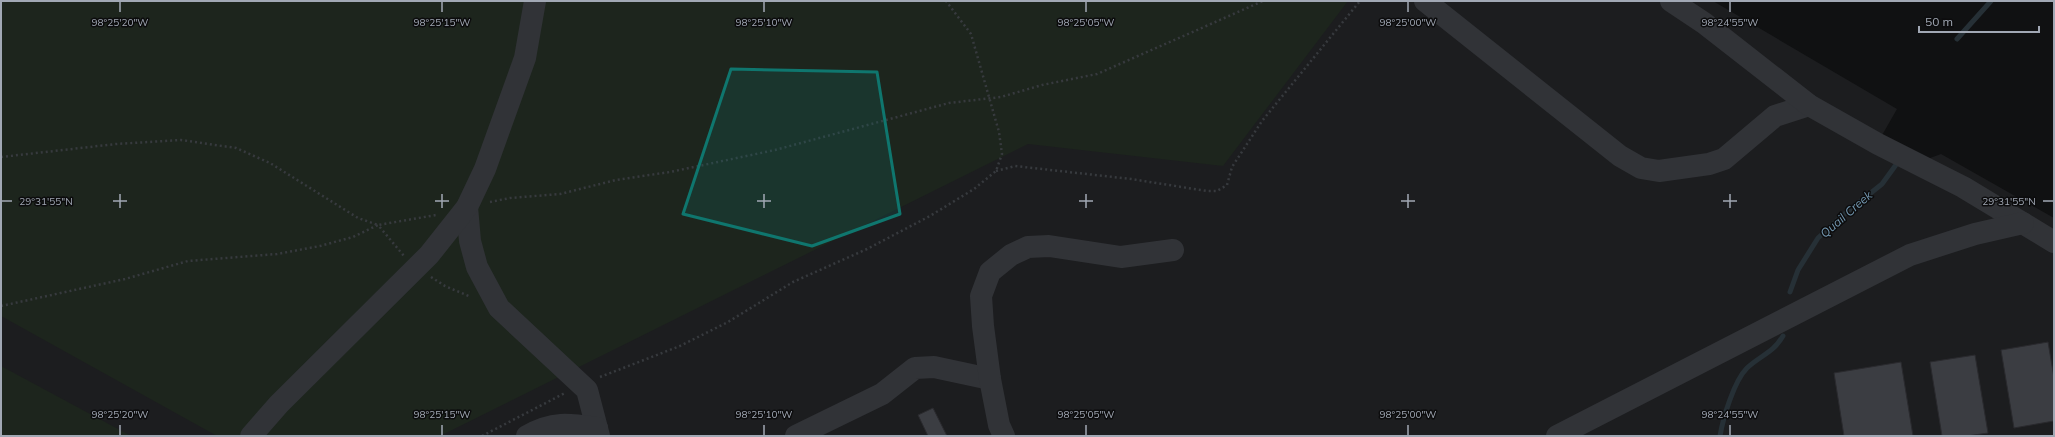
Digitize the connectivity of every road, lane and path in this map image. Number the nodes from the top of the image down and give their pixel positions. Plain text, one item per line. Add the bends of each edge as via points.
1 (535, 1) edge
2 (946, 1) edge
3 (1263, 1) edge
4 (1360, 1) edge
5 (1424, 1) edge
6 (1671, 1) edge
7 (989, 98) junction
8 (1809, 105) junction
9 (1, 157) edge
10 (996, 171) junction
11 (467, 207) junction
12 (438, 215) dead end
13 (2022, 223) junction
14 (378, 225) junction
15 (2054, 242) edge
16 (1173, 250) dead end
17 (1, 306) edge
18 (990, 379) junction
19 (581, 384) junction
20 (598, 432) edge
21 (251, 436) edge
22 (482, 436) edge
23 (527, 436) edge
24 (796, 436) edge
25 (1004, 436) edge
26 (1557, 436) edge

1 - 11 lane via 525,58 485,169
2 - 7 path via 971,34
3 - 7 path via 1097,74
4 - 10 path via 1262,121 1232,167 1227,185 1217,191 1015,166
5 - 8 lane via 1620,156 1641,168 1659,171 1709,164 1724,159 1775,116
6 - 8 lane via 1704,23
7 - 10 path via 999,132 1002,154
7 - 11 path via 949,103 768,152 616,180 560,194 510,198
8 - 13 lane via 1963,186
9 - 14 path via 116,144 181,140 236,148 270,163 358,218
10 - 19 path via 974,189 930,216 867,249 793,282 728,322 680,346
11 - 19 lane via 470,241 476,267 499,308
11 - 21 lane via 429,255 279,404
12 - 14 path
13 - 15 lane
13 - 26 lane via 1975,234 1910,255
14 - 17 path via 353,237 320,246 277,254 188,261 117,281
16 - 18 lane via 1121,257 1049,246 1028,247 1011,255 990,272 981,296
18 - 24 lane via 934,367 915,368 882,394
18 - 25 lane via 999,425
19 - 20 lane via 587,390
19 - 22 path
20 - 23 lane via 565,423 536,430

